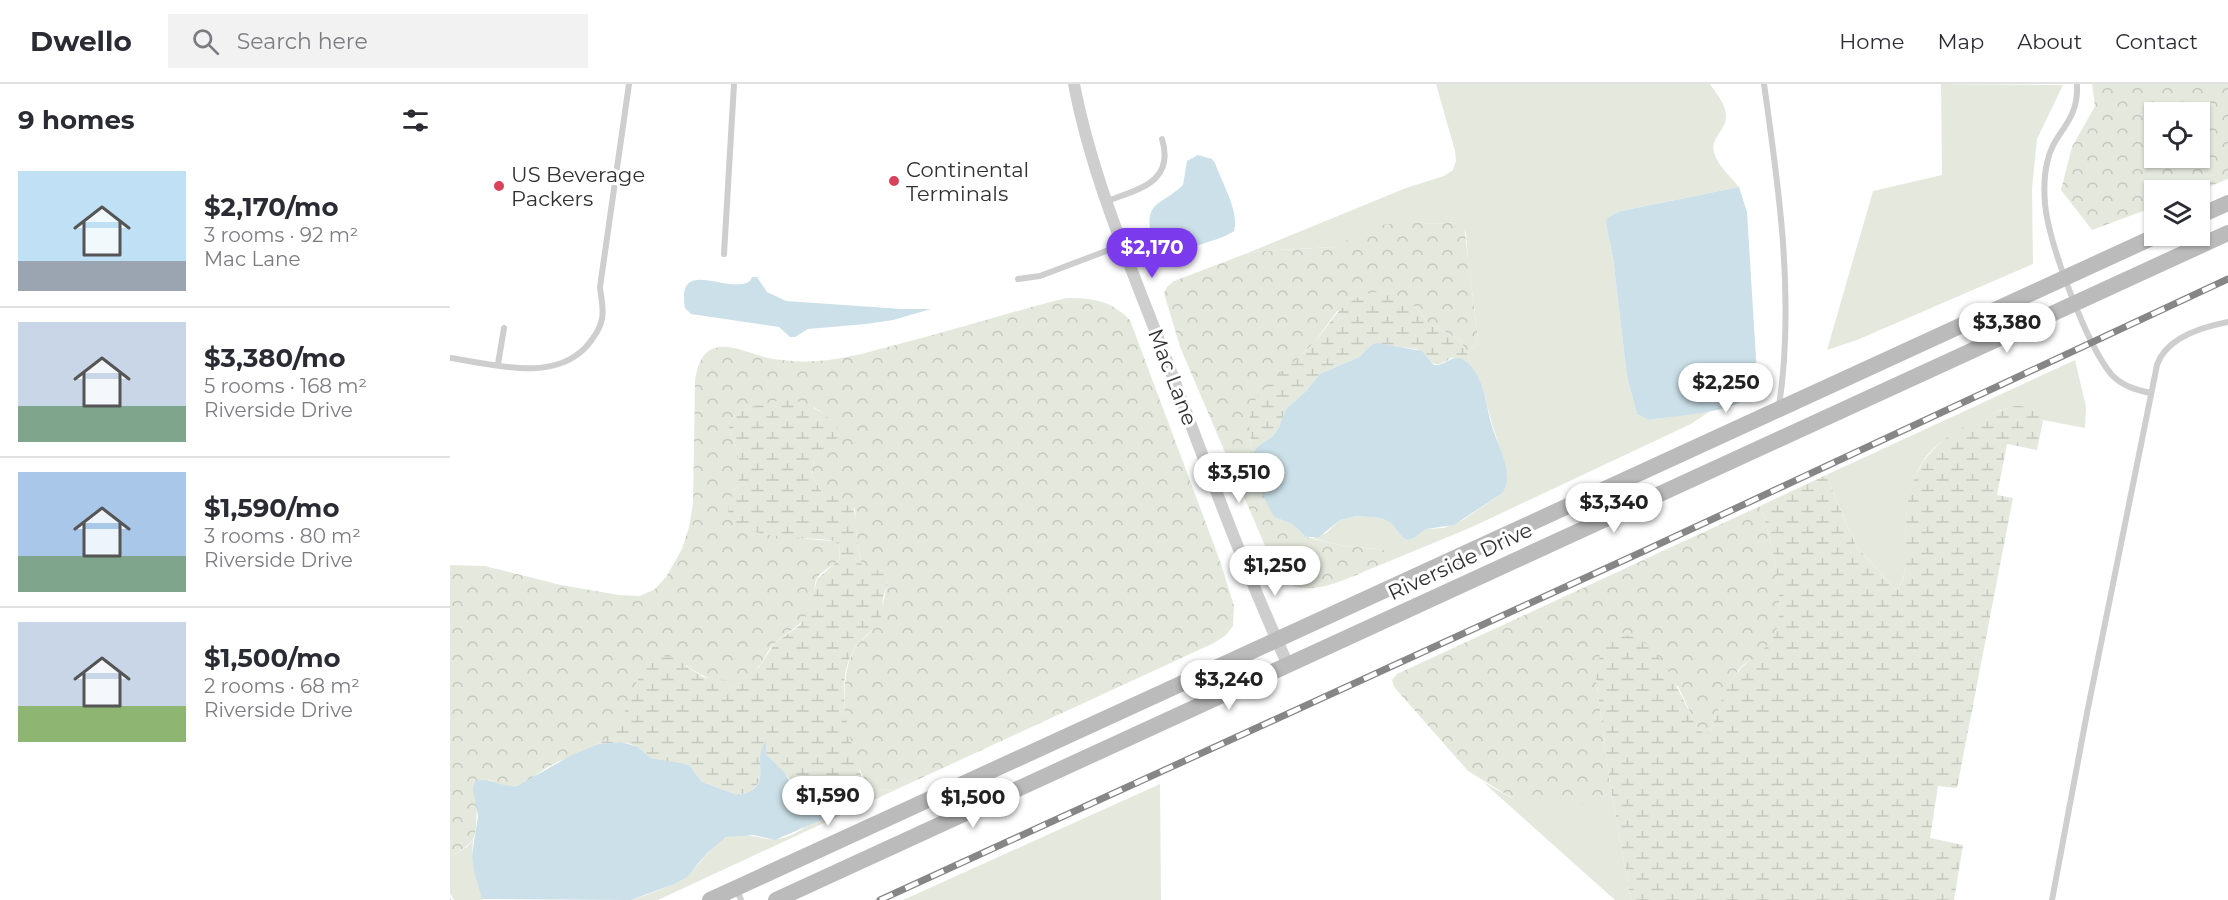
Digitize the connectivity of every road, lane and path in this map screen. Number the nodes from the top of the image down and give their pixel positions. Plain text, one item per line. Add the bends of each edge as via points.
1 (629, 84) edge
2 (734, 84) edge
3 (1074, 84) edge
4 (1764, 84) edge
5 (2077, 84) edge
6 (1162, 139) dead end
7 (1107, 201) junction
8 (2228, 202) edge
9 (2210, 211) edge
10 (2228, 233) edge
11 (2144, 241) edge
12 (1123, 244) junction
13 (724, 254) dead end
14 (2066, 277) junction
15 (1017, 279) dead end
16 (2075, 303) junction
17 (2228, 322) edge
18 (504, 328) dead end
19 (450, 358) edge
20 (498, 364) junction
21 (2151, 393) junction
22 (1779, 409) junction
23 (1277, 639) junction
24 (1288, 665) junction
25 (739, 894) edge
26 (710, 900) edge
27 (776, 900) edge
28 (2052, 900) edge

1 - 20 lane via 600,287 601,324 579,354 550,368
2 - 13 lane
3 - 7 street, Mac Lane
4 - 22 lane via 1780,206 1786,319
5 - 14 lane via 2075,111 2051,150 2044,188 2047,217
6 - 7 lane via 1165,162 1152,182
7 - 12 street, Mac Lane
8 - 9 main road
10 - 16 main road, Riverside Drive
11 - 14 main road, Riverside Drive
12 - 15 lane via 1040,276
12 - 23 street, Mac Lane
14 - 16 lane
14 - 22 main road, Riverside Drive
16 - 21 lane via 2111,374 2128,387
16 - 24 main road, Riverside Drive
17 - 21 lane via 2168,347 2159,359
18 - 20 lane
19 - 20 lane
21 - 28 lane
22 - 23 main road, Riverside Drive
23 - 24 street, Mac Lane
23 - 25 main road, Riverside Drive
24 - 27 main road, Riverside Drive
25 - 26 main road, Riverside Drive

